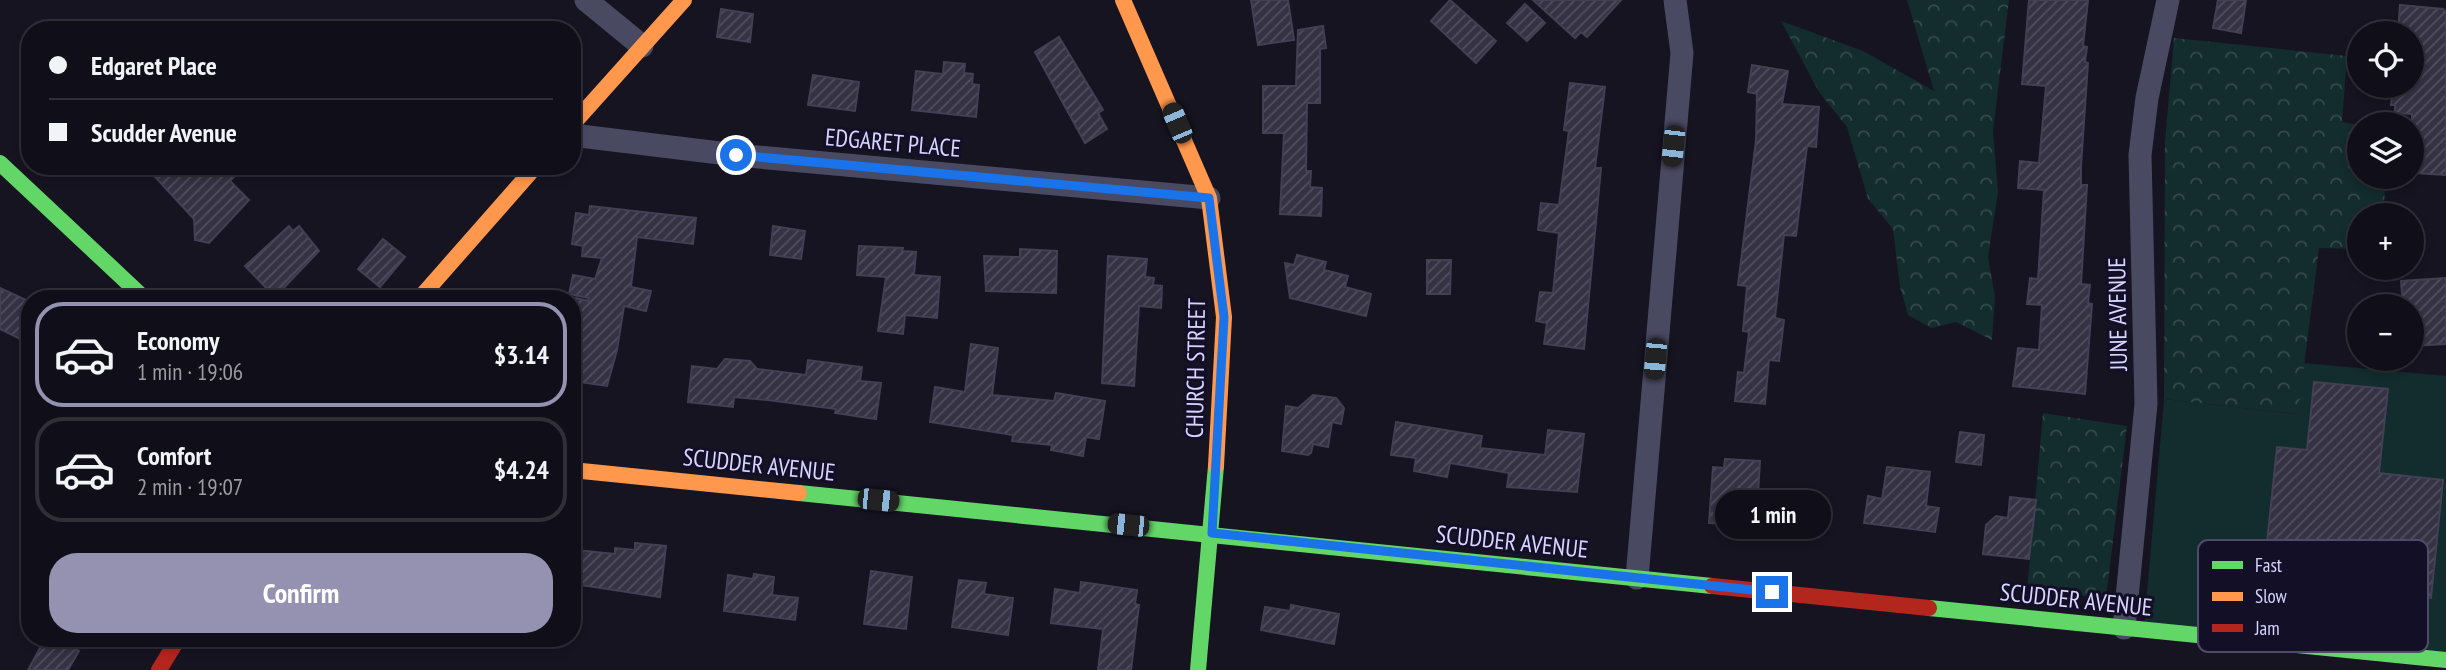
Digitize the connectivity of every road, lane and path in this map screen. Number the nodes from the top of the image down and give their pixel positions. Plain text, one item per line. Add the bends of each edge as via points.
1 (586, 0) edge
2 (684, 0) edge
3 (1123, 0) edge
4 (1675, 0) edge
5 (2168, 0) edge
6 (642, 46) junction
7 (581, 115) edge
8 (581, 136) edge
9 (0, 163) edge
10 (528, 175) edge
11 (1209, 198) junction
12 (135, 290) edge
13 (427, 290) edge
14 (581, 471) edge
15 (1212, 533) junction
16 (1637, 579) junction
17 (2124, 628) junction
18 (2198, 635) edge
19 (173, 647) edge
20 (2366, 652) edge
21 (2446, 660) edge
22 (159, 670) edge
23 (1198, 670) edge

1 - 6 street
2 - 6 street
3 - 11 street, CHURCH STREET
4 - 16 street via 1682,53
5 - 17 street, JUNE AVENUE via 2140,155 2146,404
6 - 7 street
8 - 11 street, EDGARET PLACE via 736,155
9 - 12 street
10 - 13 street
11 - 15 street, CHURCH STREET via 1224,317
14 - 15 street, SCUDDER AVENUE
15 - 16 street, SCUDDER AVENUE
15 - 23 street, CHURCH STREET
16 - 17 street, SCUDDER AVENUE
17 - 18 street, SCUDDER AVENUE
19 - 22 street
20 - 21 street, SCUDDER AVENUE

